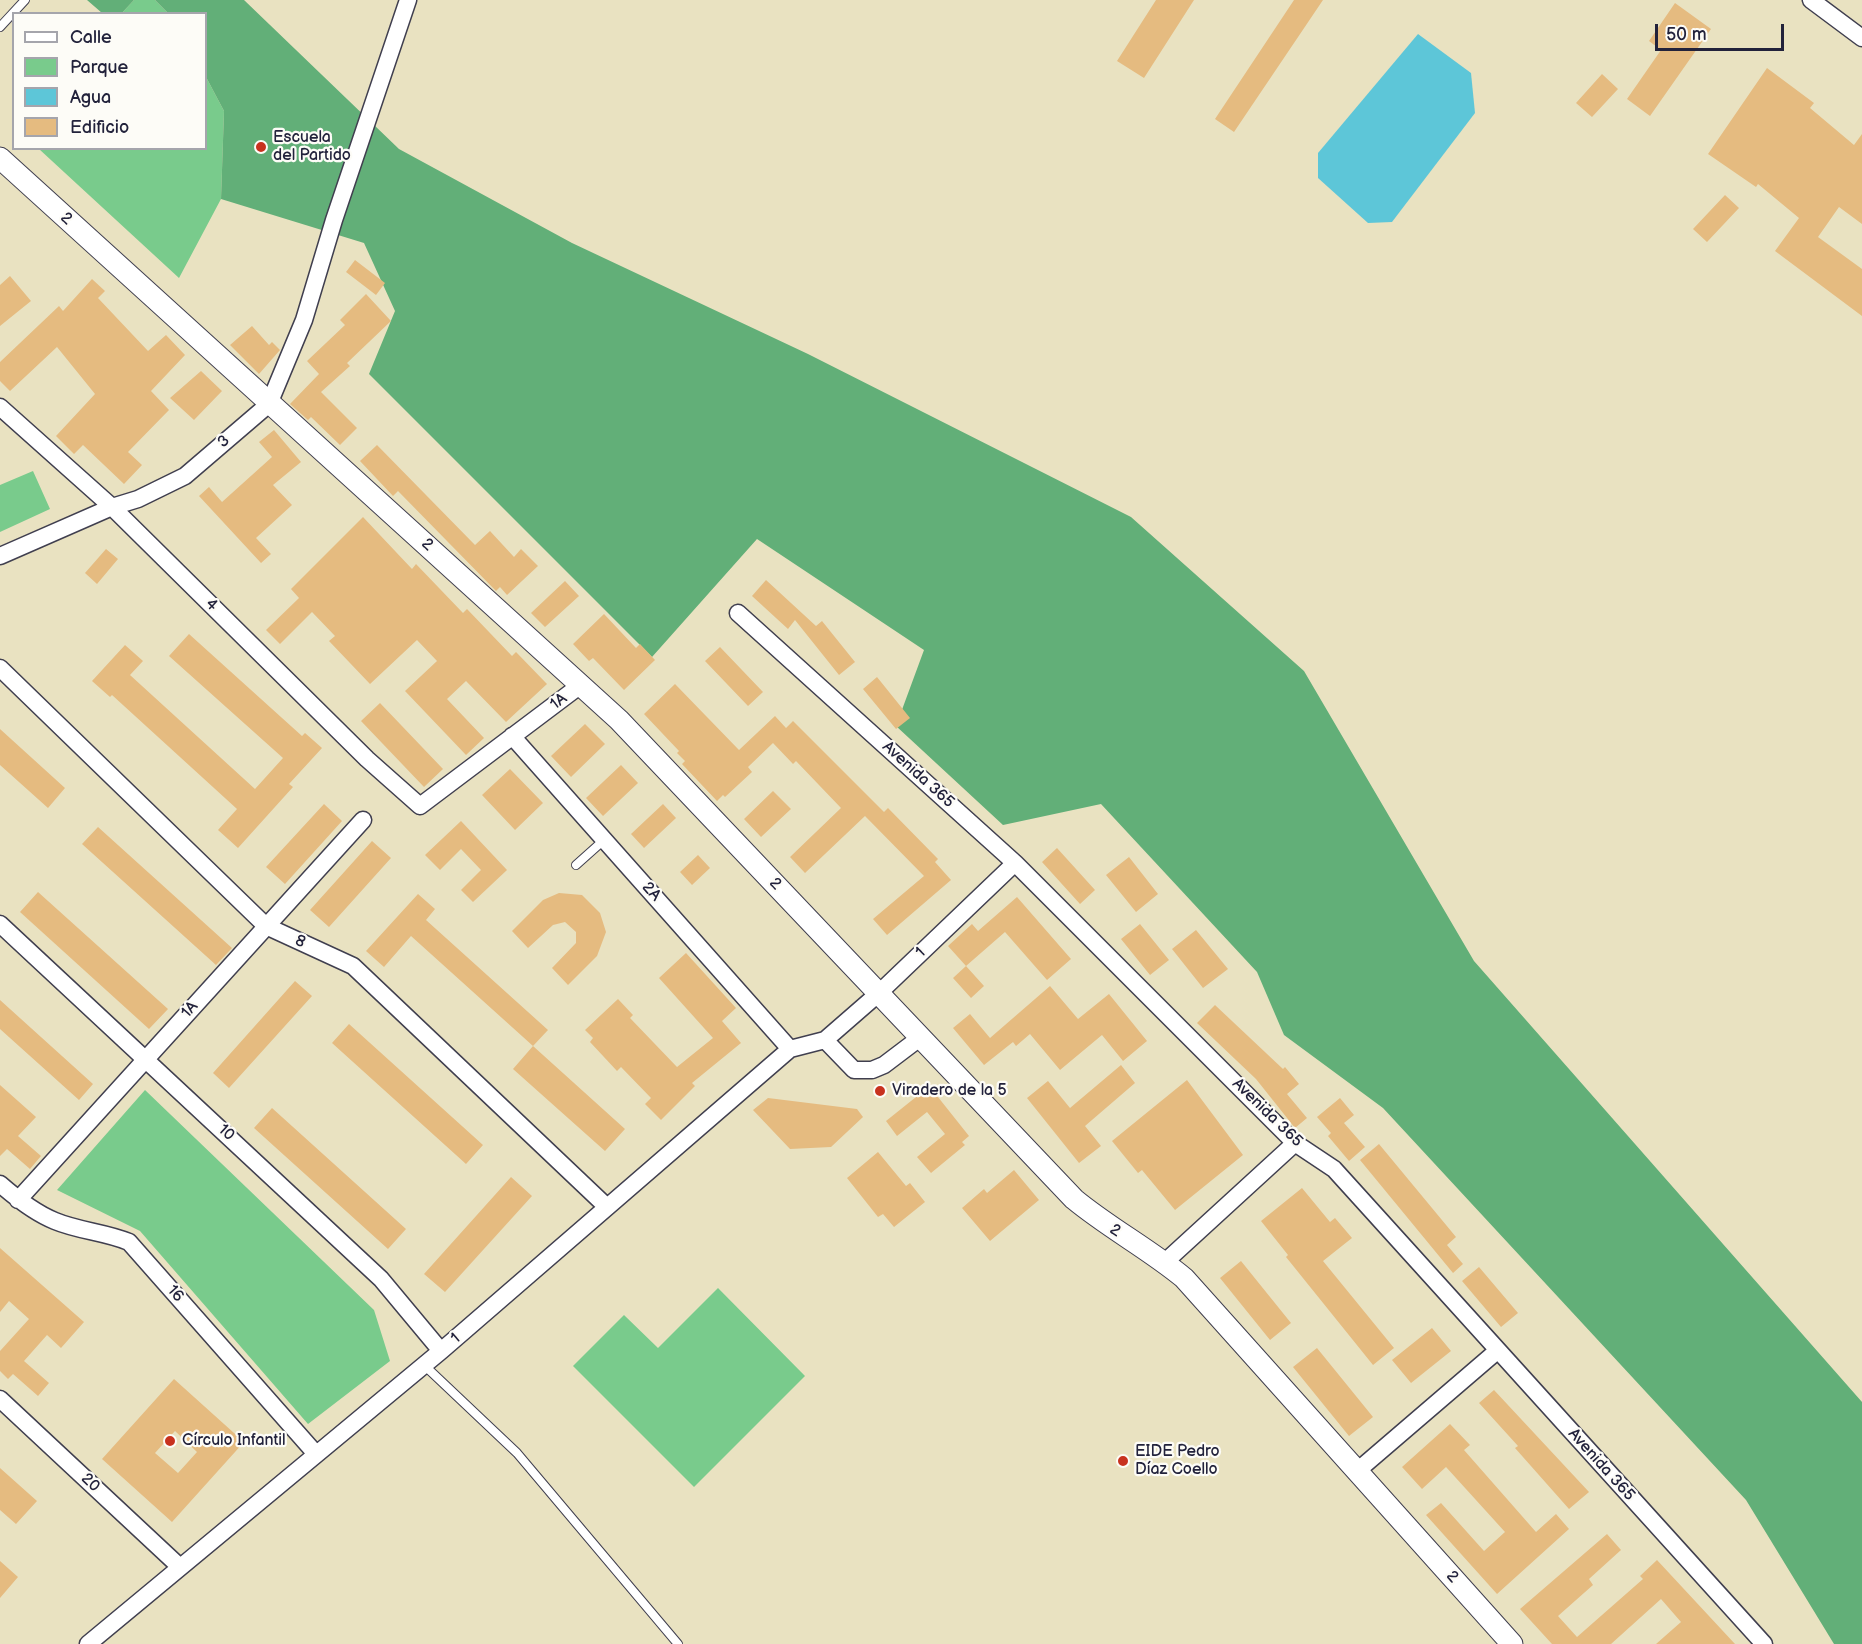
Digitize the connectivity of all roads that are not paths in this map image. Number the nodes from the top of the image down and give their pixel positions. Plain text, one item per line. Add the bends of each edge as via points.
1 (25, 0) edge
2 (408, 0) edge
3 (1811, 0) edge
4 (14, 12) edge
5 (12, 14) edge
6 (0, 27) edge
7 (1862, 38) edge
8 (0, 158) edge
9 (269, 404) junction
10 (0, 407) edge
11 (112, 507) junction
12 (0, 556) edge
13 (738, 613) dead end
14 (0, 668) edge
15 (582, 684) junction
16 (512, 736) junction
17 (420, 807) joint
18 (363, 820) dead end
19 (604, 840) junction
20 (1015, 863) junction
21 (576, 865) dead end
22 (0, 924) edge
23 (267, 926) junction
24 (879, 993) junction
25 (921, 1037) junction
26 (825, 1040) junction
27 (790, 1049) junction
28 (147, 1058) junction
29 (1295, 1143) junction
30 (0, 1184) edge
31 (18, 1200) junction
32 (608, 1207) junction
33 (1166, 1262) junction
34 (441, 1351) junction
35 (1497, 1351) junction
36 (424, 1365) junction
37 (0, 1399) edge
38 (316, 1454) junction
39 (1356, 1472) junction
40 (180, 1567) junction
41 (88, 1644) edge
42 (678, 1644) edge
43 (1512, 1644) edge
44 (1764, 1644) edge

1 - 4 lane
2 - 9 street, 3 via 304,320
3 - 7 street
5 - 6 lane
8 - 9 street, 2
9 - 11 street, 3 via 185,476
9 - 15 street, 2
10 - 11 street, 4
11 - 12 street, 3
11 - 17 street, 4
13 - 20 street, Avenida 365
14 - 23 street, 8
15 - 16 street, 1A
15 - 24 street, 2
16 - 17 street, 1A
16 - 19 street, 2A
18 - 23 street, 1A
19 - 21 lane
19 - 27 street, 2A
20 - 24 street, 1
20 - 29 street, Avenida 365
22 - 28 street, 10
23 - 28 street, 1A
23 - 32 street, 8 via 353,966
24 - 25 street, 2
24 - 26 street, 1
25 - 26 street via 872,1070 854,1070
25 - 33 street, 2 via 1074,1199 1107,1227
26 - 27 street, 1
27 - 32 street, 1
28 - 31 street, 1A
28 - 34 street, 10 via 381,1279
29 - 33 street
29 - 35 street, Avenida 365 via 1334,1169
30 - 31 street, 16
31 - 38 street, 16 via 56,1222 129,1242
32 - 34 street, 1
33 - 39 street, 2
34 - 36 street, 1
35 - 39 street
35 - 44 street, Avenida 365
36 - 38 street, 1
36 - 42 lane via 517,1453
37 - 40 street, 20
38 - 40 street, 1
39 - 43 street, 2
40 - 41 street, 1

